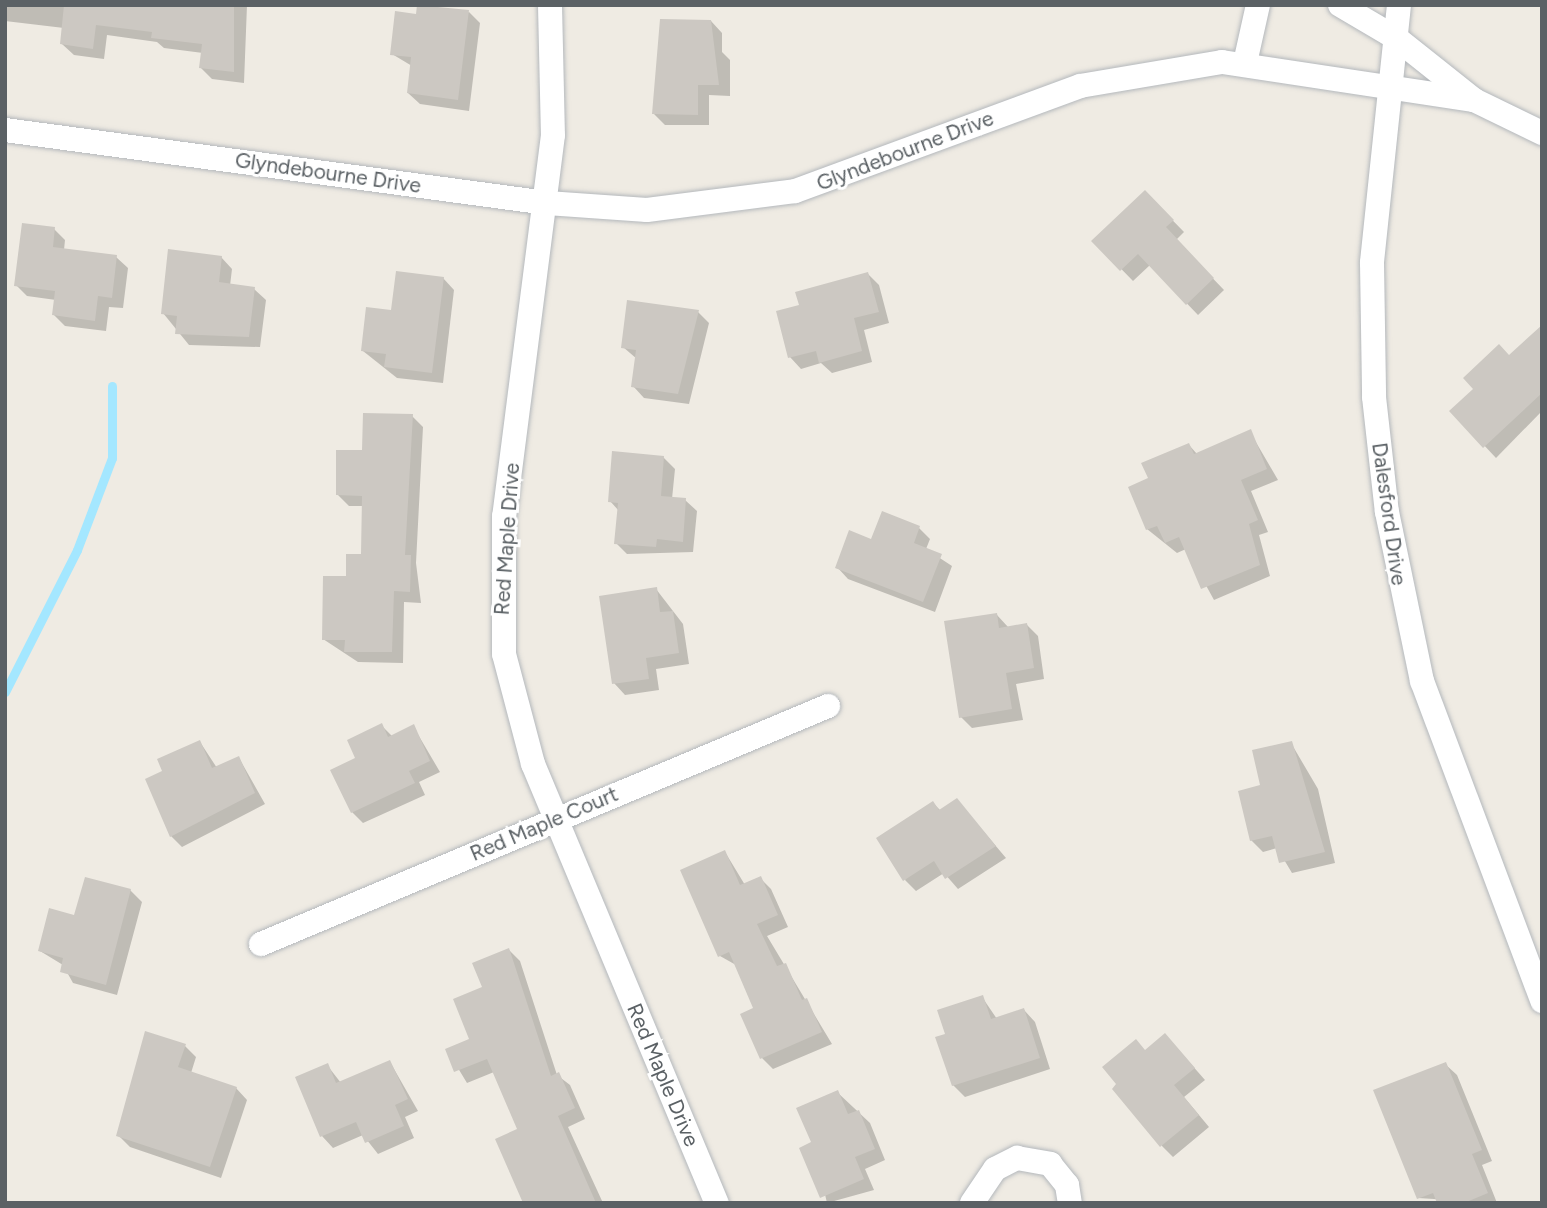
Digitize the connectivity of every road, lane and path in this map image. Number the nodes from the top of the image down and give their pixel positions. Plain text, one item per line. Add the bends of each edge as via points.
1 (550, 5) edge
2 (1258, 5) edge
3 (1340, 5) edge
4 (1399, 5) edge
5 (1396, 38) junction
6 (1245, 63) junction
7 (1393, 93) junction
8 (1474, 100) junction
9 (5, 130) edge
10 (1542, 133) edge
11 (547, 203) junction
12 (828, 706) dead end
13 (555, 819) junction
14 (261, 944) dead end
15 (1542, 1001) edge
16 (717, 1203) edge
17 (972, 1203) edge
18 (1070, 1203) edge

1 - 11 street, Red Maple Drive via 555,92
2 - 6 street
3 - 5 street
4 - 5 street, Dalesford Drive
5 - 7 street, Dalesford Drive
5 - 8 street
6 - 7 street, Glyndebourne Drive
6 - 11 street, Glyndebourne Drive via 1184,66 1080,86 836,180 741,202 647,210
7 - 8 street, Glyndebourne Drive
7 - 15 street, Dalesford Drive via 1380,152 1371,338 1399,588 1446,751
8 - 10 street, Glyndebourne Drive
9 - 11 street, Glyndebourne Drive
11 - 13 street, Red Maple Drive via 504,516 500,615 510,690
12 - 13 street, Red Maple Court
13 - 14 street, Red Maple Court
13 - 16 street, Red Maple Drive
17 - 18 street via 995,1169 1017,1158 1050,1164 1067,1185

